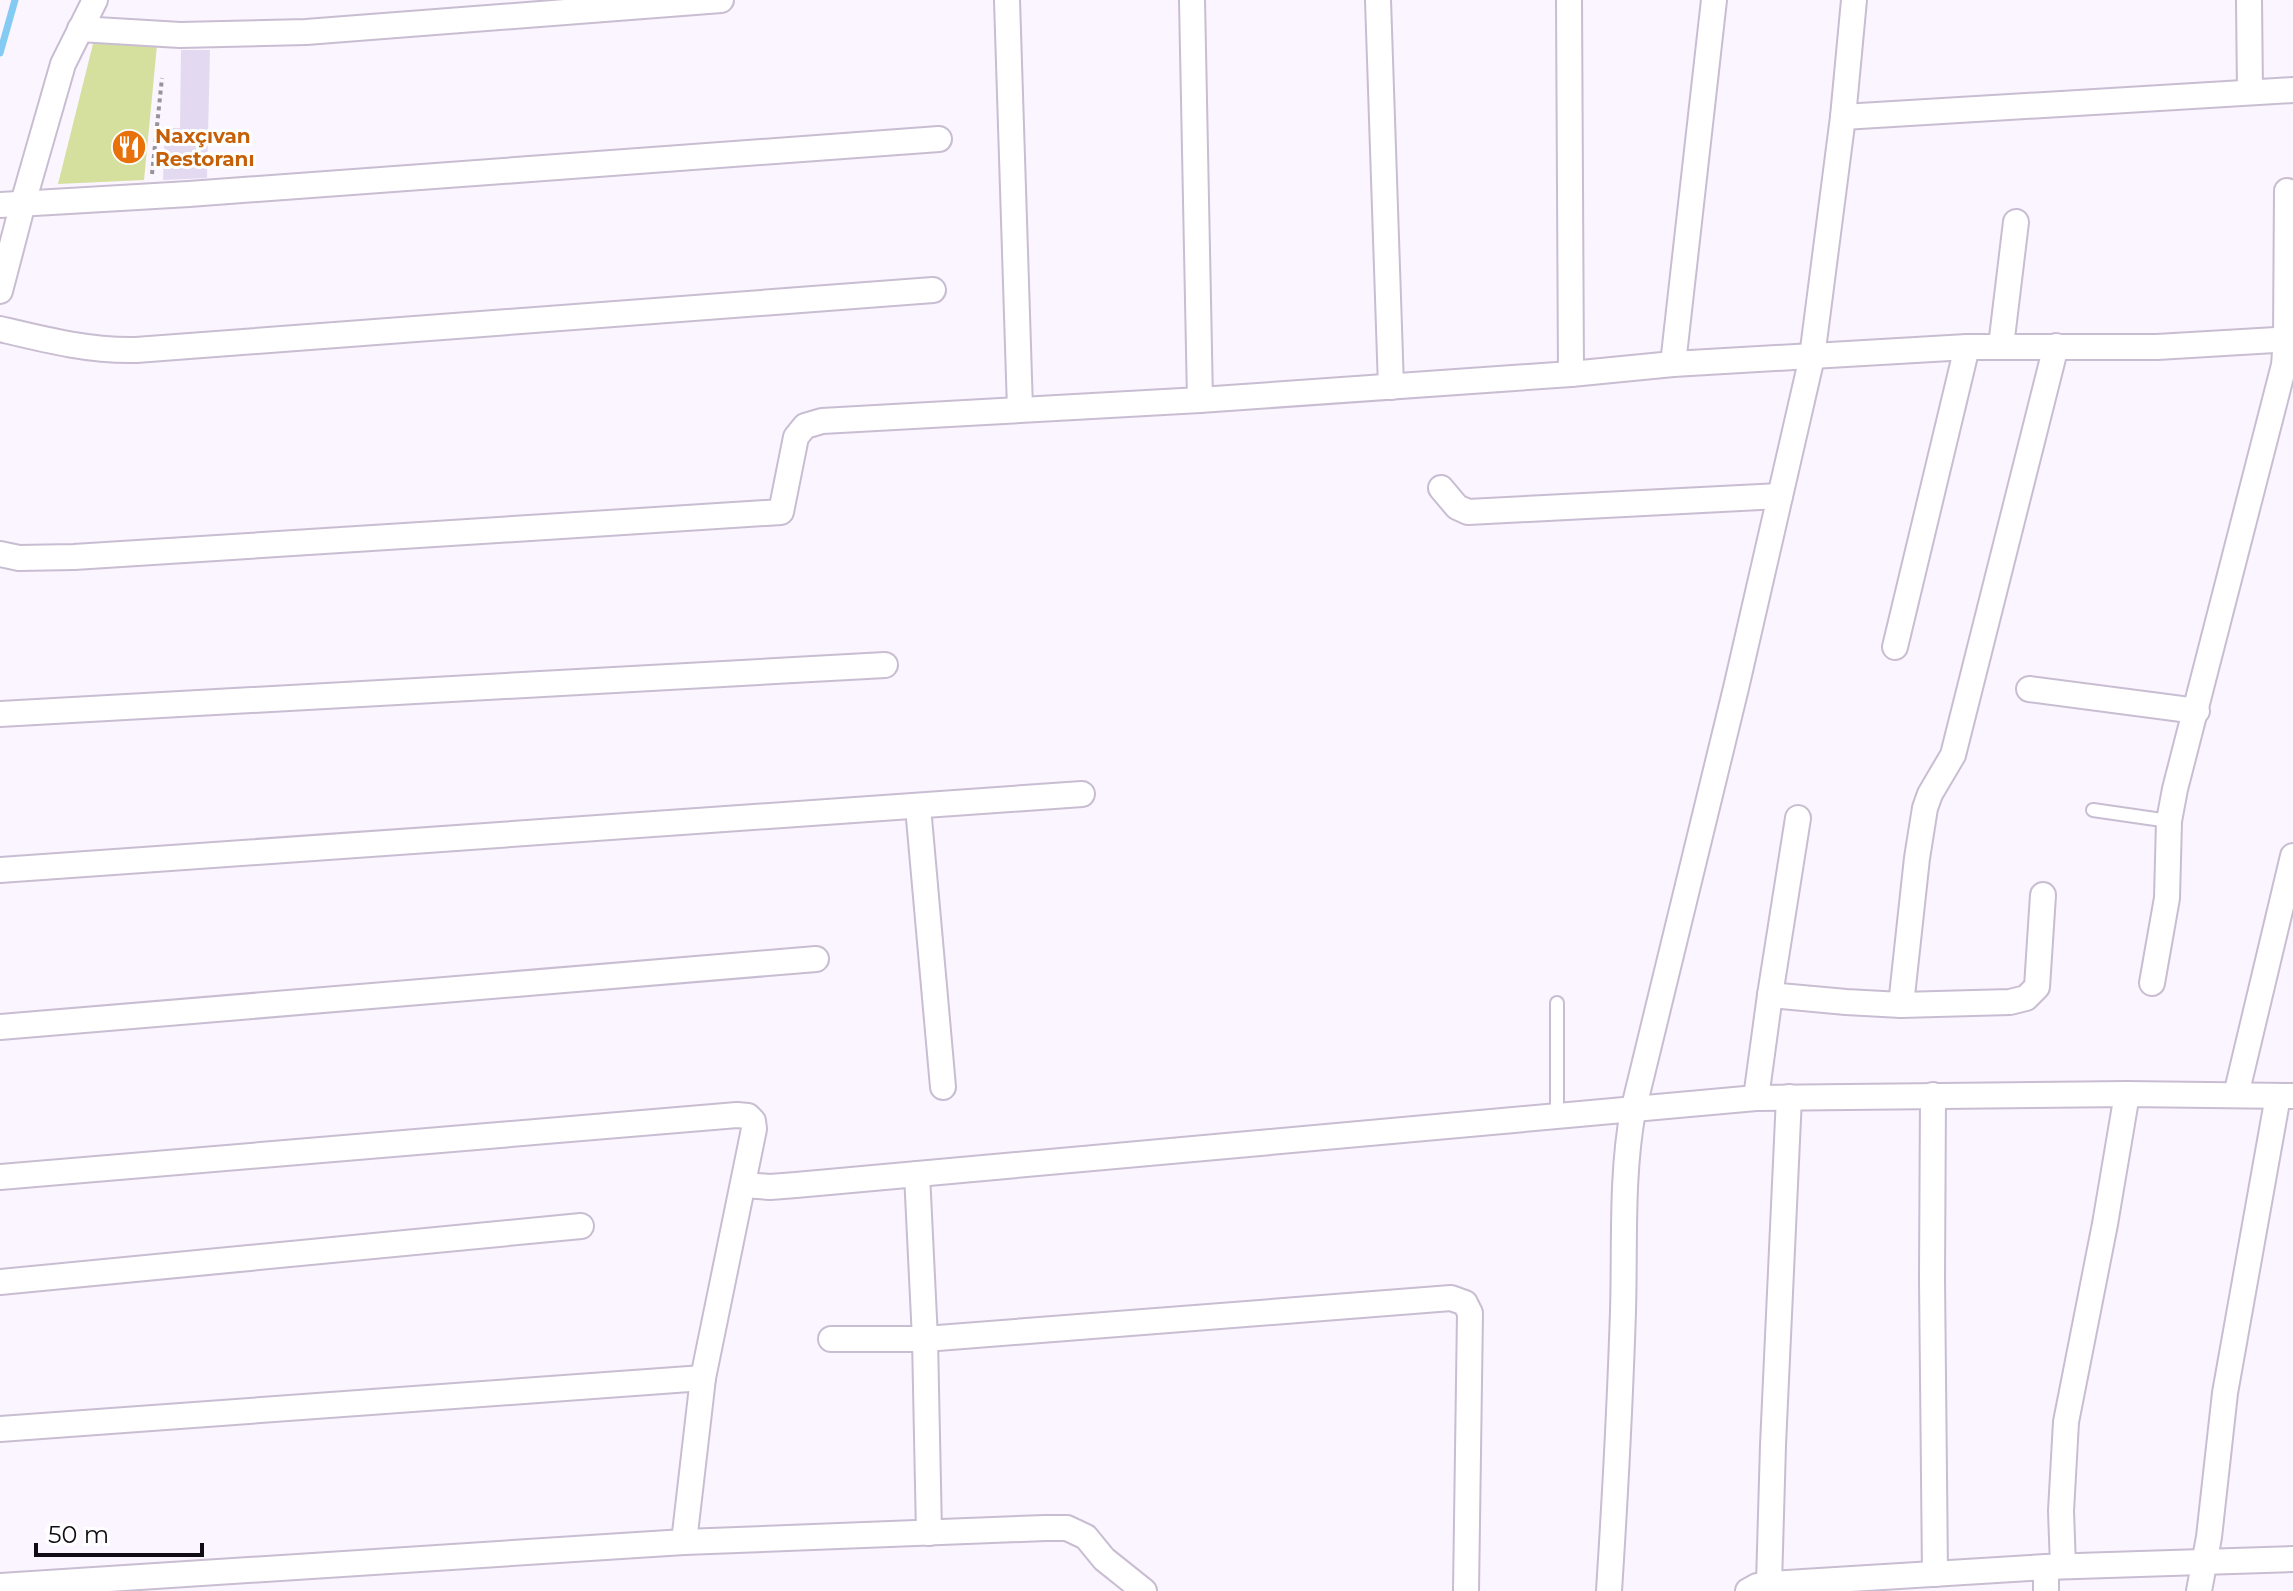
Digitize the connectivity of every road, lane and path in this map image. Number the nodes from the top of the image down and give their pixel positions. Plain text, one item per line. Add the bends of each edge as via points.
1 (95, 0) edge
2 (721, 0) edge
3 (1007, 0) edge
4 (1192, 0) edge
5 (1378, 0) edge
6 (1569, 0) edge
7 (1714, 0) edge
8 (1854, 0) edge
9 (2249, 0) edge
10 (80, 29) junction
11 (162, 78) dead end
12 (2293, 90) edge
13 (2250, 92) junction
14 (1843, 117) junction
15 (939, 139) dead end
16 (2287, 191) dead end
17 (150, 196) junction
18 (11, 204) edge
19 (2016, 222) dead end
20 (933, 290) dead end
21 (0, 291) edge
22 (0, 329) edge
23 (2290, 339) edge
24 (2001, 346) junction
25 (2056, 346) junction
26 (1967, 347) junction
27 (1812, 357) junction
28 (1673, 364) junction
29 (1571, 374) junction
30 (1391, 387) junction
31 (1200, 400) junction
32 (1020, 409) junction
33 (1441, 488) dead end
34 (1780, 496) junction
35 (0, 554) edge
36 (1895, 647) dead end
37 (885, 665) dead end
38 (2029, 689) dead end
39 (2197, 711) junction
40 (0, 714) edge
41 (1082, 794) dead end
42 (918, 807) junction
43 (2093, 810) dead end
44 (1798, 818) dead end
45 (2169, 821) junction
46 (2293, 856) edge
47 (0, 870) edge
48 (2043, 895) dead end
49 (816, 959) dead end
50 (2152, 983) dead end
51 (1770, 995) junction
52 (1557, 1003) dead end
53 (1901, 1005) junction
54 (0, 1027) edge
55 (943, 1087) dead end
56 (2127, 1094) junction
57 (1933, 1095) junction
58 (2236, 1095) junction
59 (2285, 1096) edge
60 (1789, 1097) junction
61 (1756, 1098) junction
62 (1633, 1111) junction
63 (1557, 1116) junction
64 (917, 1174) junction
65 (0, 1177) edge
66 (744, 1185) junction
67 (581, 1226) dead end
68 (0, 1282) edge
69 (831, 1339) dead end
70 (925, 1339) junction
71 (703, 1378) junction
72 (0, 1429) edge
73 (929, 1533) junction
74 (684, 1542) junction
75 (2293, 1559) edge
76 (2204, 1561) junction
77 (1935, 1574) junction
78 (2052, 1575) edge
79 (1892, 1584) edge
80 (0, 1586) edge
81 (1759, 1587) edge
82 (1144, 1591) edge
83 (1466, 1591) edge
84 (1609, 1591) edge
85 (2199, 1591) edge

1 - 10 street
2 - 10 street via 306,32 180,35
3 - 32 street
4 - 31 street
5 - 30 street
6 - 29 street
7 - 28 street
8 - 14 street
9 - 13 street
10 - 18 street
11 - 17 path
12 - 13 street
13 - 14 street
14 - 27 street
15 - 17 street
16 - 23 street
17 - 18 street
18 - 21 street
19 - 24 street
20 - 22 street via 136,350 72,346
23 - 25 street via 2157,347
23 - 39 street
24 - 25 street
24 - 26 street
25 - 53 street via 1953,755 1925,808
26 - 27 street
26 - 36 street
27 - 28 street
27 - 34 street
28 - 29 street
29 - 30 street
30 - 31 street
31 - 32 street
32 - 35 street via 805,426 796,437 781,512 74,557
33 - 34 street via 1468,512
34 - 62 street
37 - 40 street
38 - 39 street
39 - 45 street
41 - 42 street
42 - 47 street
42 - 55 street
43 - 45 lane
44 - 51 street
45 - 50 street via 2167,898
46 - 58 street
48 - 53 street via 2037,987 2026,998
49 - 54 street
51 - 53 street
51 - 61 street
52 - 63 lane
56 - 57 street
56 - 58 street
56 - 78 street via 2066,1422
57 - 60 street
57 - 77 street
58 - 59 street
59 - 76 street via 2225,1393
60 - 61 street
60 - 81 street via 1774,1414
61 - 62 street
62 - 63 street
62 - 84 street via 1624,1191 1620,1417
63 - 64 street
64 - 66 street
64 - 70 street
65 - 66 street via 737,1115 748,1116 754,1129
66 - 71 street
67 - 68 street
69 - 70 street
70 - 73 street
70 - 83 street via 1451,1298 1465,1303 1470,1313
71 - 72 street
71 - 74 street
73 - 74 street
73 - 82 street via 1067,1528 1086,1537
74 - 80 street
75 - 76 street
76 - 78 street
76 - 85 street
77 - 78 street
77 - 79 street
79 - 81 street

